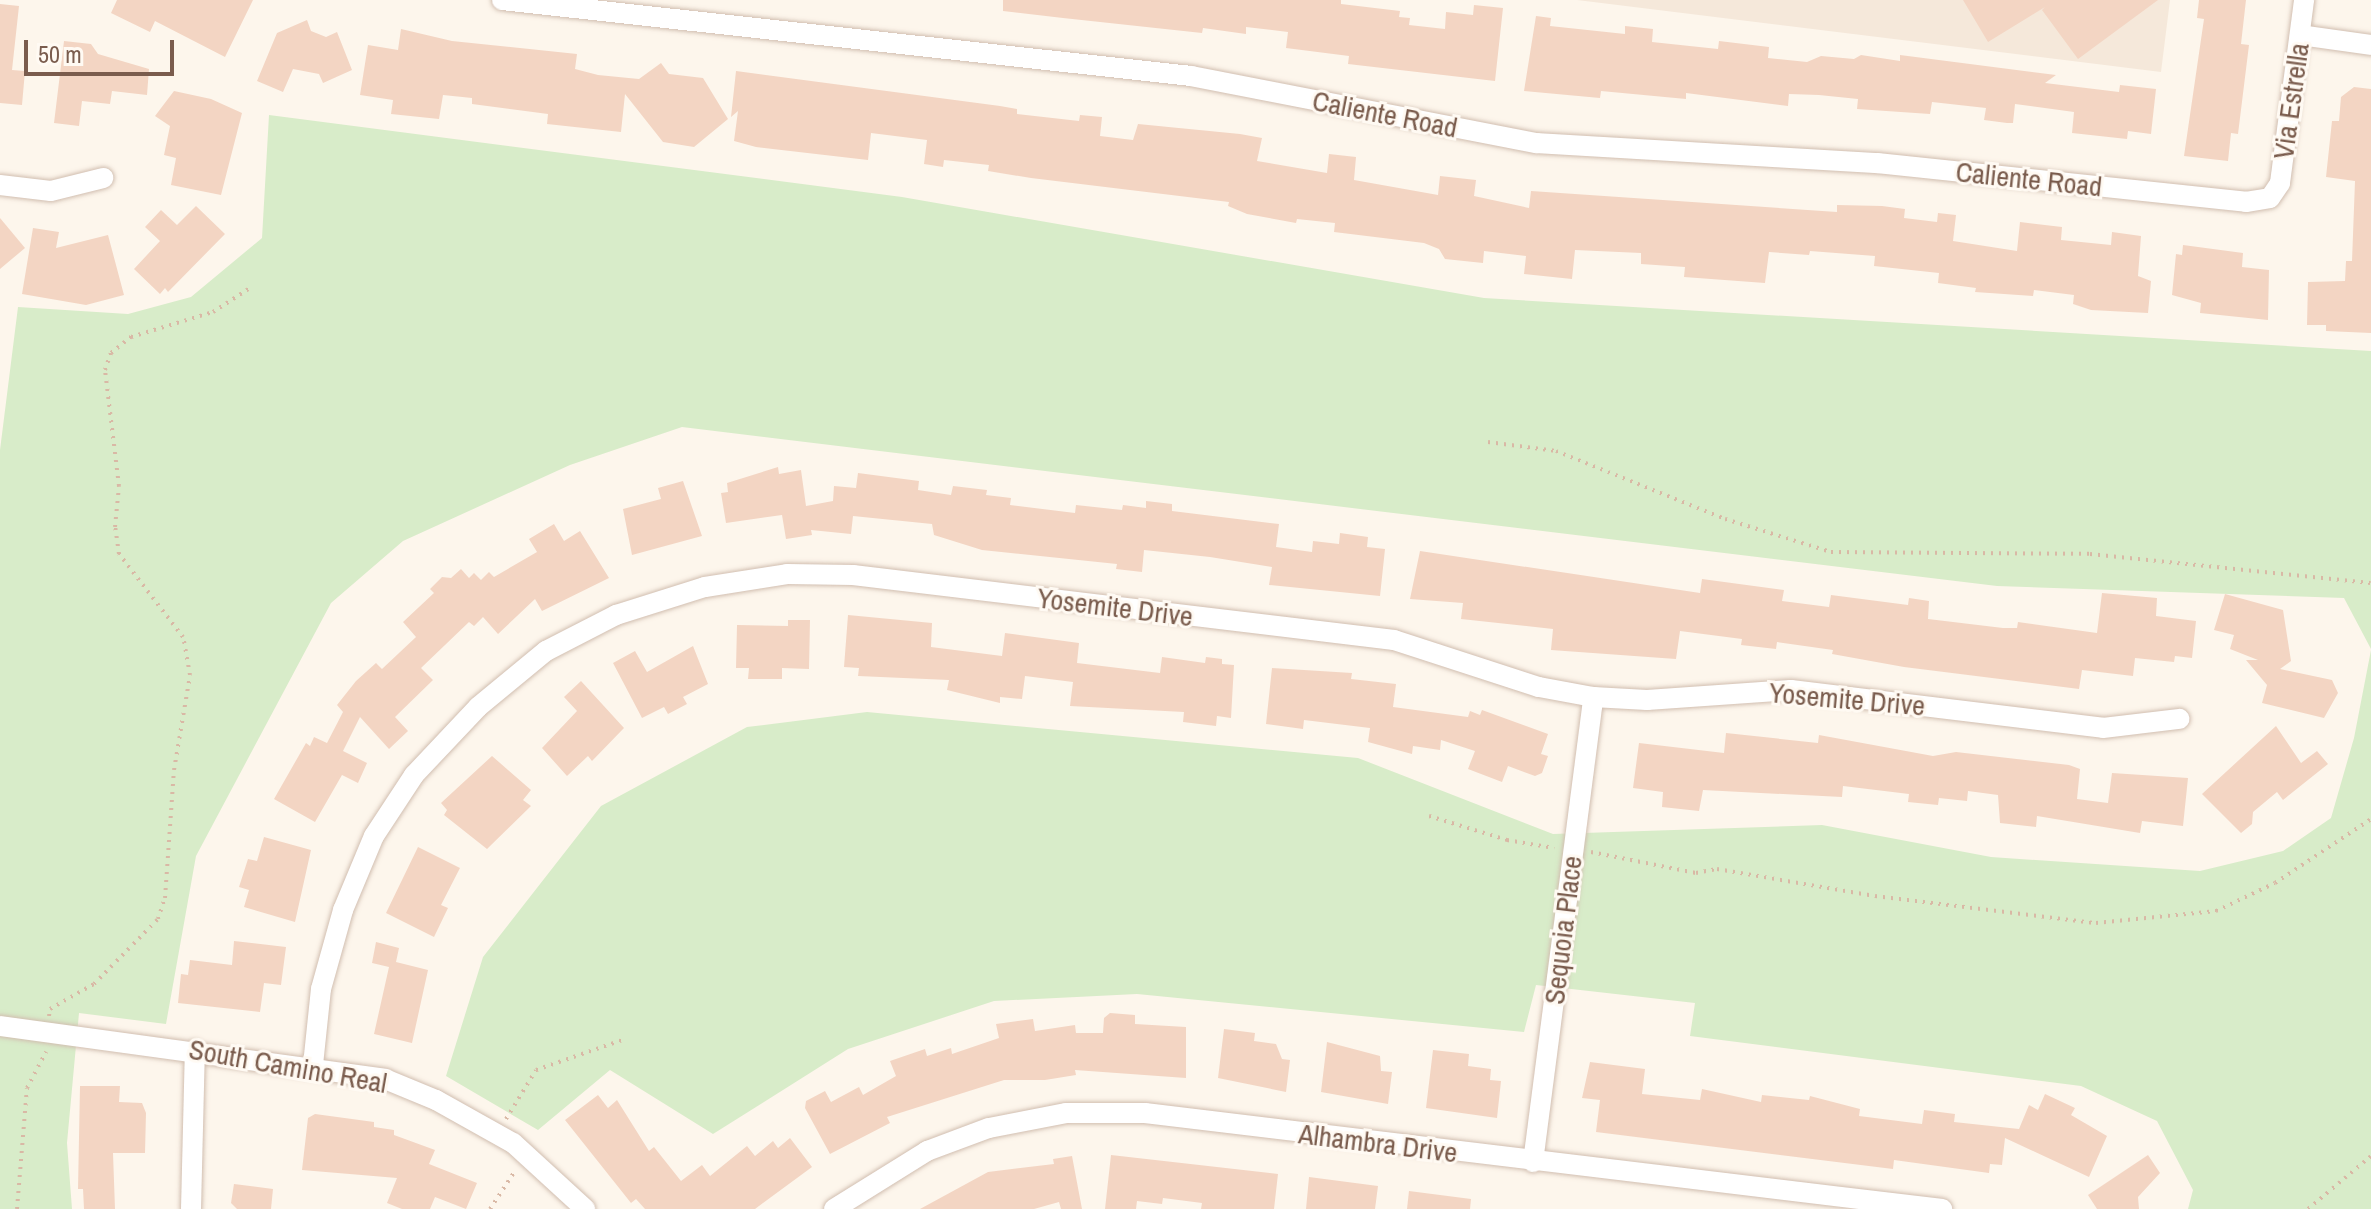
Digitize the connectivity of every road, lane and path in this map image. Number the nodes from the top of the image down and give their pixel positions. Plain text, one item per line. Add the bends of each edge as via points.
1 (502, 0) edge
2 (2304, 0) edge
3 (2300, 35) junction
4 (2371, 45) edge
5 (103, 178) dead end
6 (0, 185) edge
7 (2270, 198) joint
8 (250, 288) dead end
9 (1488, 442) dead end
10 (2371, 583) edge
11 (1593, 697) junction
12 (2179, 719) dead end
13 (1429, 816) dead end
14 (2371, 819) edge
15 (1573, 849) junction
16 (0, 1026) edge
17 (47, 1032) junction
18 (622, 1040) dead end
19 (195, 1050) junction
20 (313, 1065) junction
21 (513, 1143) junction
22 (2371, 1156) edge
23 (1533, 1162) junction
24 (17, 1209) edge
25 (191, 1209) edge
26 (490, 1209) edge
27 (585, 1209) edge
28 (834, 1209) edge
29 (1942, 1209) edge
30 (2308, 1209) edge

1 - 7 street, Caliente Road via 1191,76 1537,143 1877,163 2246,202
2 - 3 street, Via Estrella
3 - 4 street
3 - 7 street, Via Estrella via 2280,183
5 - 6 street via 51,191
8 - 17 path via 213,312 131,337 111,353 105,370 119,486 119,554 183,637 190,675 174,770 165,898 158,919 94,984 50,1009
9 - 10 path via 1556,451 1725,519 1831,552 2090,554
11 - 12 street, Yosemite Drive via 1647,700 1791,690 2103,728
11 - 15 street, Sequoia Place
11 - 20 street, Yosemite Drive via 1539,687 1449,655 1378,638 853,575 787,574 705,587 616,615 546,651 478,707 414,775 374,836 343,910 321,989
13 - 15 path via 1507,840
14 - 15 path via 2275,883 2216,911 2096,923 1875,896 1717,869 1696,873
15 - 23 street, Sequoia Place
16 - 17 street, South Camino Real
17 - 19 street, South Camino Real
17 - 24 path via 46,1053 27,1088
18 - 21 path via 536,1070 505,1117
19 - 20 street, South Camino Real
19 - 25 street
20 - 21 street, South Camino Real via 385,1079 436,1100
21 - 26 path via 515,1171
21 - 27 street, South Camino Real
22 - 30 path
23 - 28 street, Alhambra Drive via 1145,1113 1066,1113 989,1128 927,1151
23 - 29 street, Alhambra Drive

